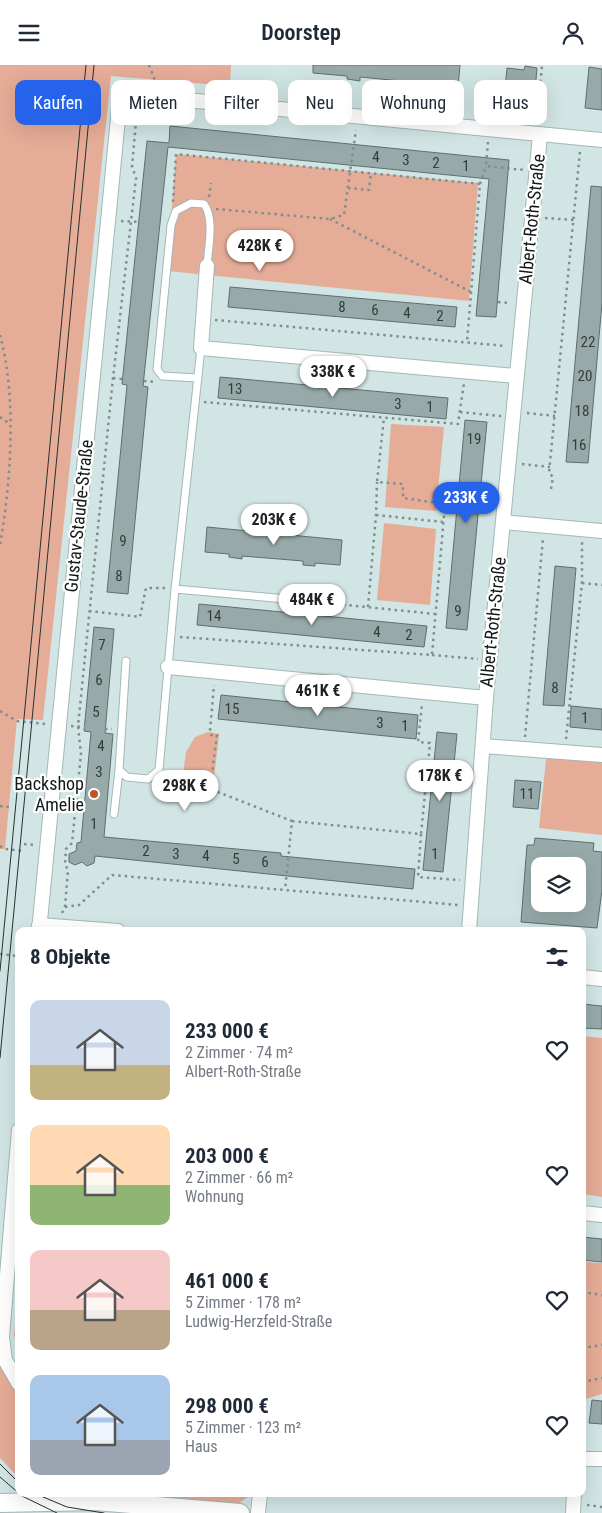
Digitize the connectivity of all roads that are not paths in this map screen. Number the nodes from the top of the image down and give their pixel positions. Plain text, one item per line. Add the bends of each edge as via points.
1 (538, 129) junction
2 (602, 140) edge
3 (207, 266) joint
4 (201, 348) junction
5 (516, 376) junction
6 (198, 379) junction
7 (503, 522) junction
8 (602, 531) edge
9 (175, 589) junction
10 (308, 601) road end
11 (126, 661) dead end
12 (168, 667) junction
13 (486, 698) junction
14 (483, 745) junction
15 (602, 755) edge
16 (119, 771) junction
17 (114, 814) dead end
18 (39, 927) edge
19 (48, 927) edge
20 (70, 927) edge
21 (469, 927) edge
22 (586, 977) edge
23 (602, 979) edge
24 (15, 1179) edge
25 (586, 1213) edge
26 (602, 1215) edge
27 (15, 1377) edge
28 (586, 1459) edge
29 (602, 1459) edge
30 (260, 1497) edge
31 (574, 1497) edge
32 (0, 1503) edge
33 (240, 1513) edge
34 (258, 1513) edge
35 (573, 1513) edge

1 - 2 street
1 - 5 street, Albert-Roth-Straße
1 - 18 street, Gustav-Staude-Straße via 155,101 134,96 123,99 119,108
3 - 4 street
3 - 6 lane via 210,222 207,209 204,204 191,203 176,211 171,225 157,369 162,376
4 - 5 street
4 - 6 lane
5 - 7 street, Albert-Roth-Straße via 509,414 509,463
6 - 9 lane
7 - 8 street
7 - 13 street, Albert-Roth-Straße
9 - 10 lane
9 - 12 lane
11 - 16 lane
12 - 13 street
12 - 16 lane via 159,769 148,779 128,777
13 - 14 street, Albert-Roth-Straße
14 - 15 street
14 - 21 street, Albert-Roth-Straße
16 - 17 lane
19 - 20 street
22 - 23 street
24 - 27 street via 2,1337 5,1360
25 - 26 street
28 - 29 street
30 - 34 street
31 - 35 street
32 - 33 street via 95,1501

